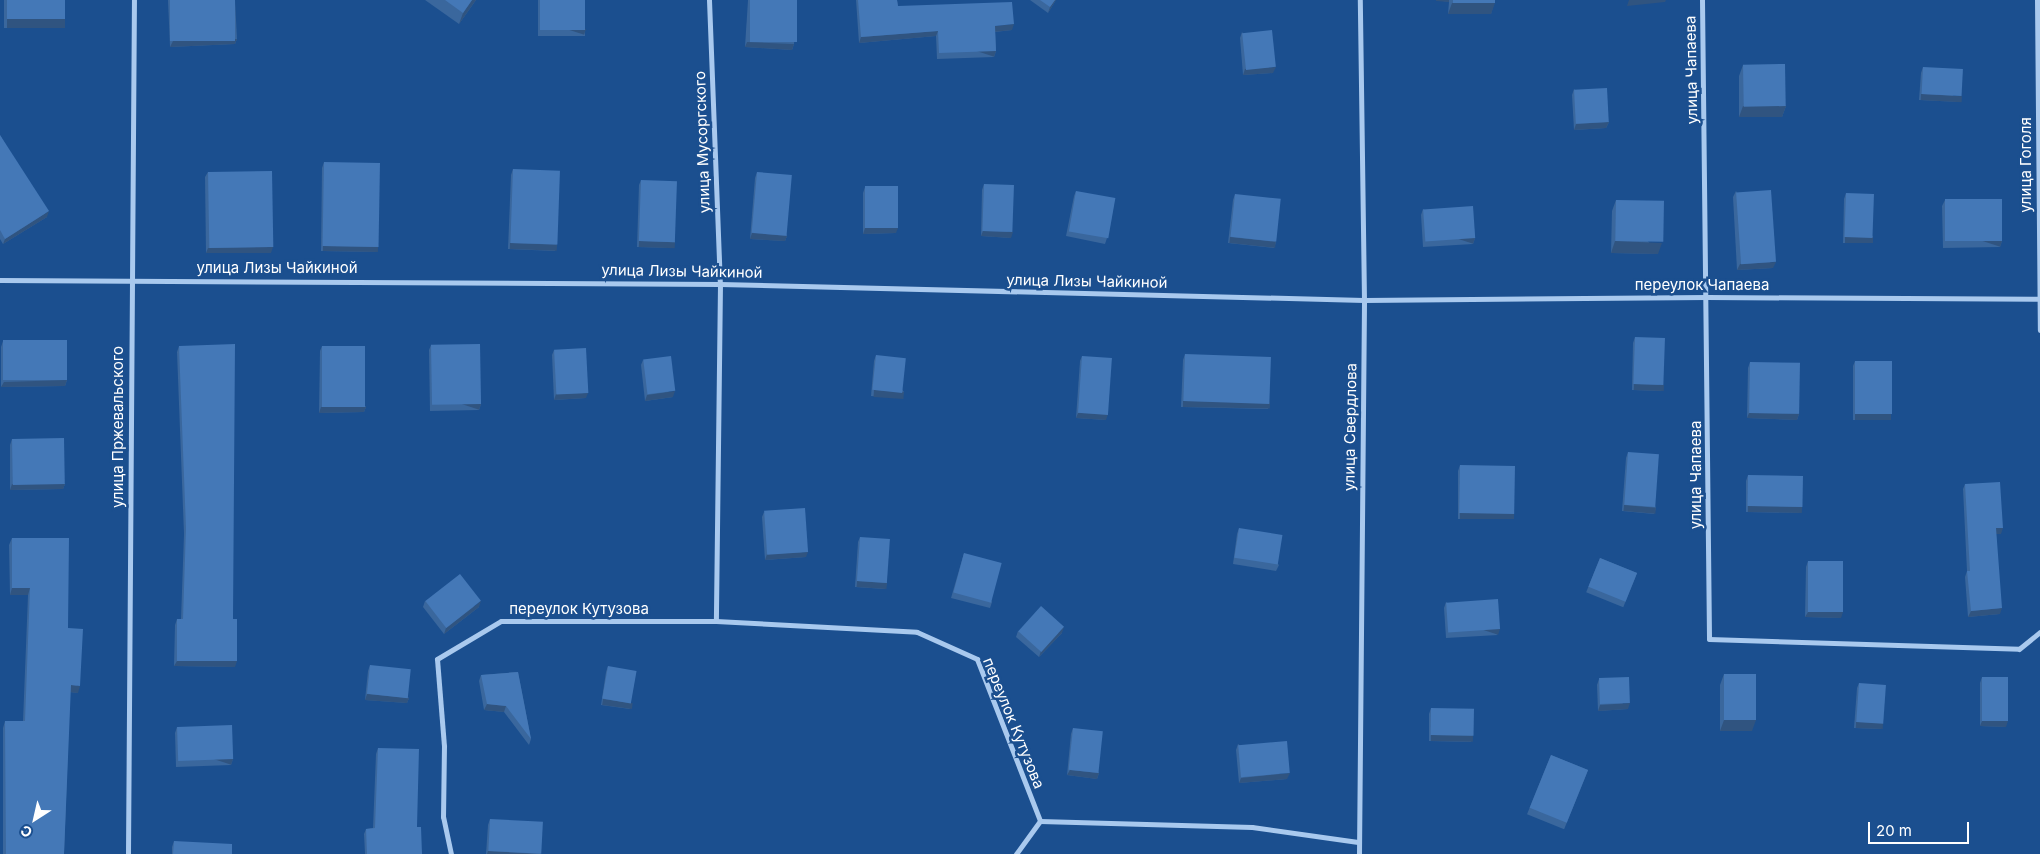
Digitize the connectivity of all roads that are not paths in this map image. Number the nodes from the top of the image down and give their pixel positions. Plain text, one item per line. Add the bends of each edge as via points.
1 (134, 0) edge
2 (709, 0) edge
3 (1360, 0) edge
4 (1702, 0) edge
5 (2037, 0) edge
6 (0, 280) edge
7 (132, 280) junction
8 (720, 284) junction
9 (1707, 297) junction
10 (2039, 299) edge
11 (1364, 300) junction
12 (2040, 330) edge
13 (716, 622) junction
14 (2040, 632) edge
15 (1040, 821) junction
16 (1358, 842) junction
17 (128, 854) edge
18 (451, 854) edge
19 (1016, 854) edge
20 (1359, 854) edge

1 - 7 street, улица Пржевальского
2 - 8 street, улица Мусоргского
3 - 11 street, улица Свердлова
4 - 9 street, улица Чапаева
5 - 10 street, улица Гоголя
6 - 7 street, улица Лизы Чайкиной
7 - 8 street, улица Лизы Чайкиной
7 - 17 street, улица Пржевальского
8 - 11 street, улица Лизы Чайкиной
8 - 13 street
9 - 10 street, переулок Чапаева
9 - 11 street, переулок Чапаева
9 - 14 street, улица Чапаева via 1709,639 2019,649
10 - 12 street, улица Гоголя
11 - 16 street, улица Свердлова
13 - 15 street, переулок Кутузова via 916,632 977,659
13 - 18 street, переулок Кутузова via 501,621 437,659 444,746 443,817
15 - 16 street via 1252,827
15 - 19 street
16 - 20 street, улица Свердлова

